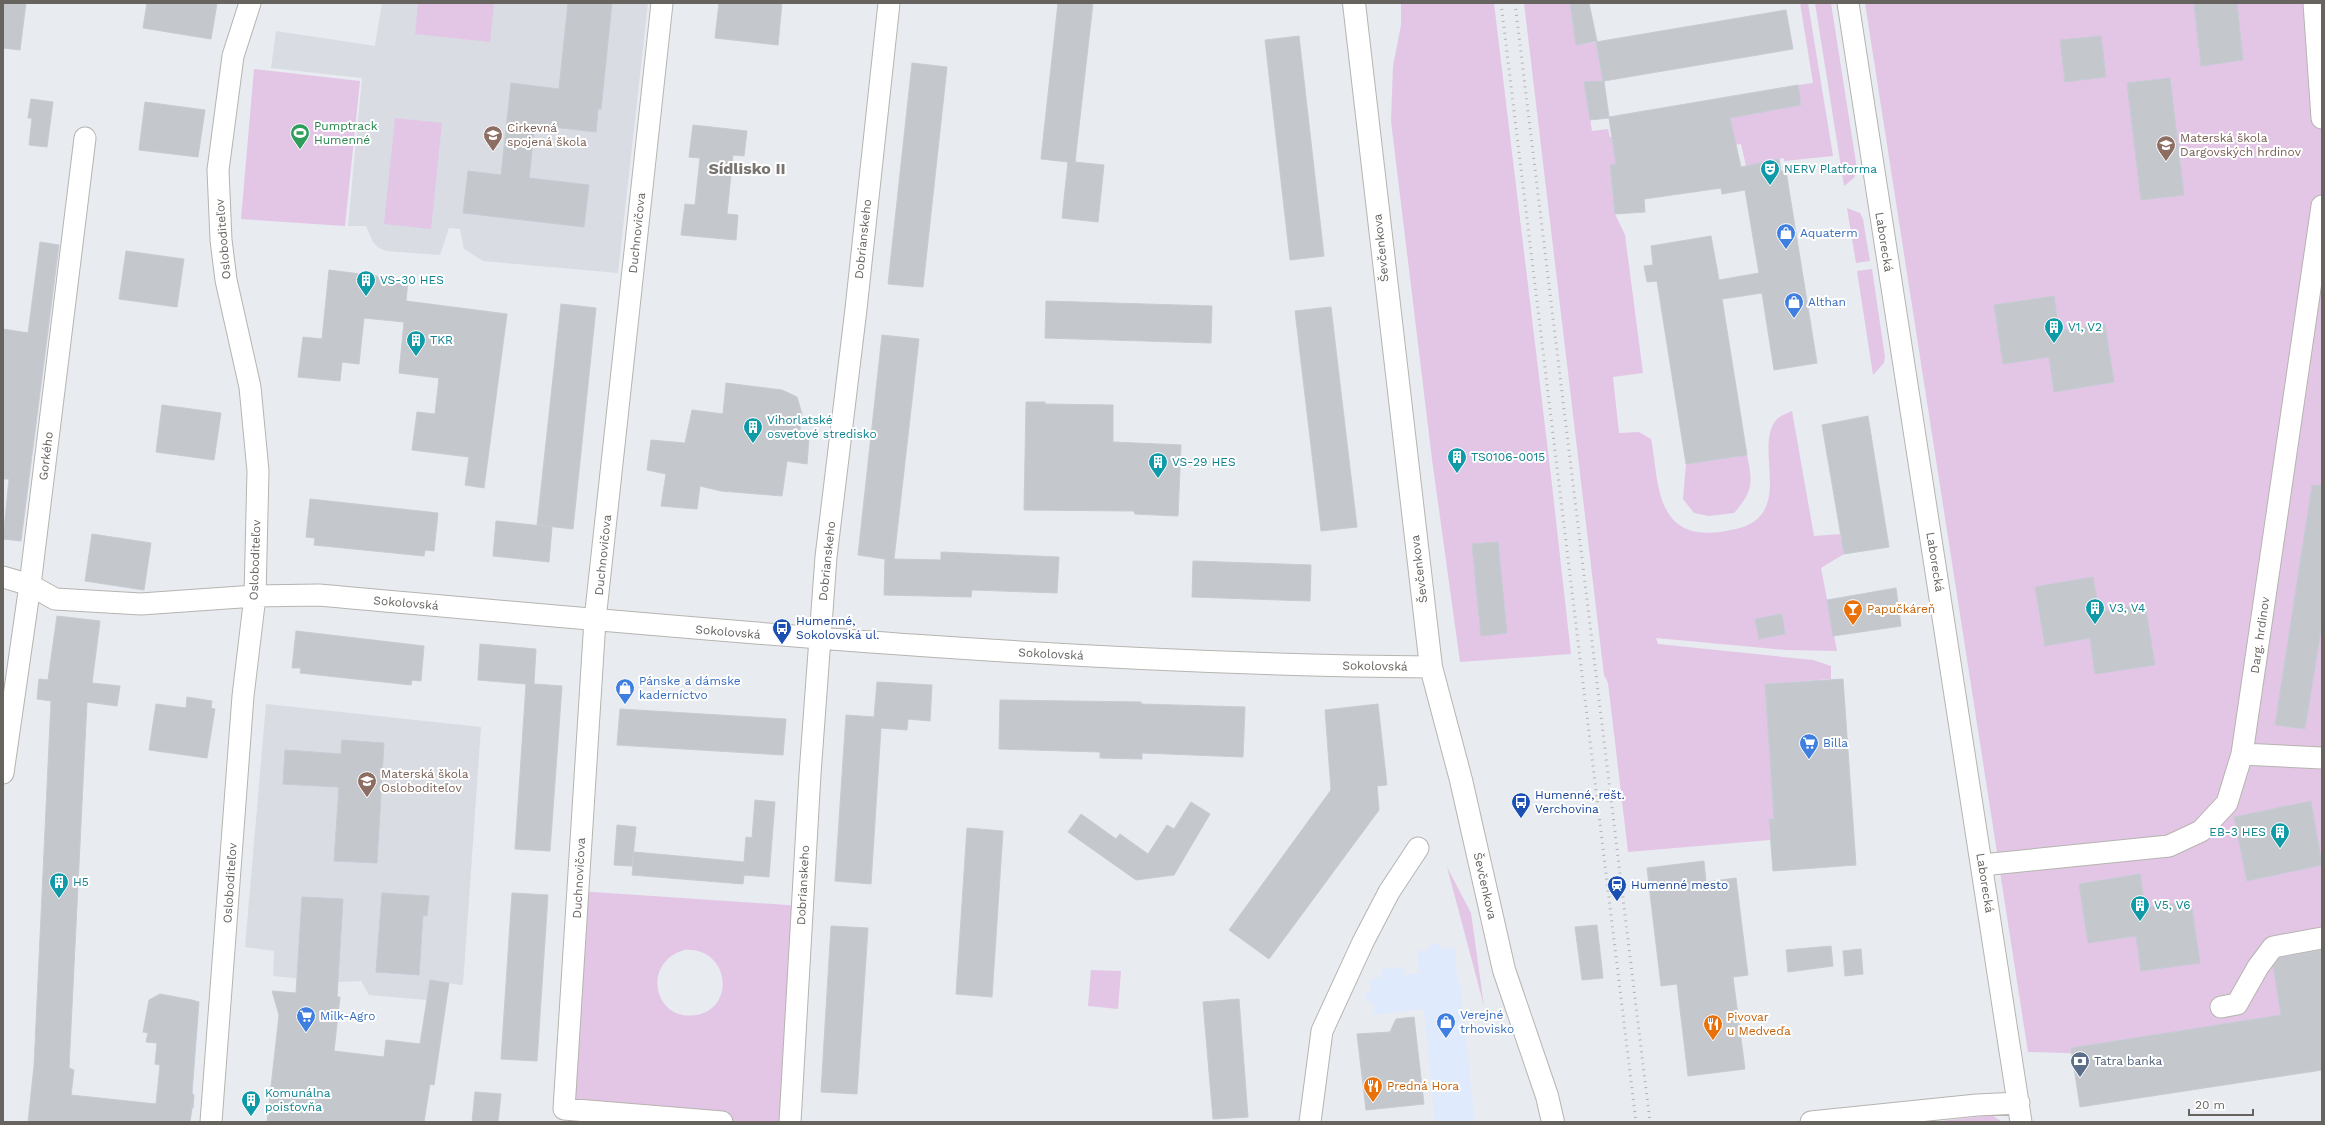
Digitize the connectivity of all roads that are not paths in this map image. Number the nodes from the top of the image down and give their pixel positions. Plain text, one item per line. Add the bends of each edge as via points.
1 (250, 3) edge
2 (662, 3) edge
3 (888, 3) edge
4 (1354, 3) edge
5 (1848, 3) edge
6 (2314, 3) edge
7 (2322, 118) edge
8 (85, 138) dead end
9 (2322, 206) edge
10 (3, 577) edge
11 (30, 585) junction
12 (255, 596) junction
13 (596, 620) junction
14 (820, 640) junction
15 (1431, 667) junction
16 (2242, 754) junction
17 (2322, 758) edge
18 (3, 773) edge
19 (1418, 848) dead end
20 (1982, 865) junction
21 (2322, 938) edge
22 (2221, 1007) dead end
23 (2020, 1113) edge
24 (211, 1122) edge
25 (722, 1122) edge
26 (790, 1122) edge
27 (1310, 1122) edge
28 (1553, 1122) edge
29 (1811, 1122) edge

1 - 12 street, Osloboditeľov via 233,56 218,170 221,240 226,280 250,387 258,471
2 - 13 street, Duchnovičova
3 - 14 street, Dobrianskeho via 856,309 826,557
4 - 15 main road, Ševčenkova
5 - 20 street, Laborecká
6 - 7 street
8 - 11 street, Gorkého
9 - 16 street, Darg. hrdinov
10 - 11 street, Sokolovská
11 - 12 street, Sokolovská via 55,599 141,604
11 - 18 street, Gorkého
12 - 13 street, Sokolovská via 319,595
12 - 24 street, Osloboditeľov via 243,696
13 - 14 street, Sokolovská
13 - 25 street, Duchnovičova via 564,1109
14 - 15 street, Sokolovská via 1112,657
14 - 26 street, Dobrianskeho
15 - 28 main road, Ševčenkova via 1504,970 1547,1096
16 - 17 street
16 - 20 street, Darg. hrdinov via 2227,803 2201,831 2169,846
19 - 27 street via 1389,892 1370,928 1322,1031
20 - 23 street, Laborecká
21 - 22 street via 2273,947 2236,1004
23 - 29 street via 1977,1105

